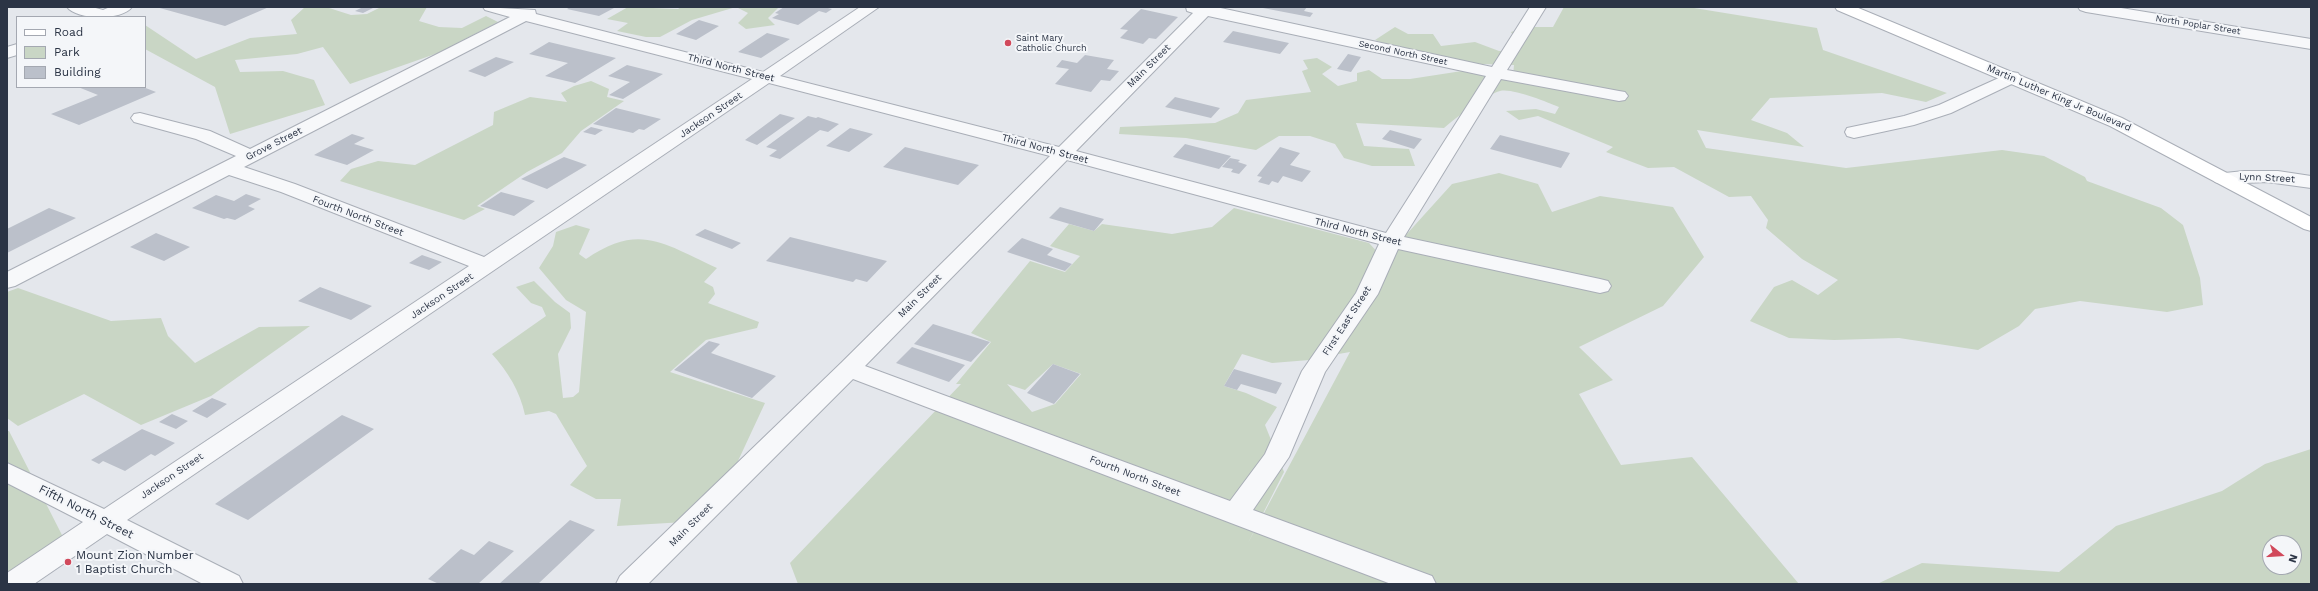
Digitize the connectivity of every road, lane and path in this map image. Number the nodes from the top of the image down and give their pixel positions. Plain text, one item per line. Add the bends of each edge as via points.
1 (75, 7) edge
2 (124, 7) edge
3 (491, 7) edge
4 (871, 7) edge
5 (1538, 7) edge
6 (1843, 7) edge
7 (2086, 7) edge
8 (1200, 8) edge
9 (532, 11) edge
10 (101, 16) edge
11 (2311, 44) edge
12 (1497, 73) junction
13 (768, 77) junction
14 (2012, 77) junction
15 (1619, 96) dead end
16 (140, 118) dead end
17 (1854, 132) dead end
18 (1061, 153) junction
19 (251, 156) junction
20 (227, 168) junction
21 (2222, 178) junction
22 (2311, 182) edge
23 (2311, 225) edge
24 (1391, 241) junction
25 (488, 266) junction
26 (7, 281) edge
27 (1600, 286) dead end
28 (849, 369) junction
29 (7, 472) edge
30 (1236, 514) junction
31 (104, 521) junction
32 (12, 584) edge
33 (229, 584) edge
34 (630, 584) edge
35 (1422, 584) edge

1 - 10 street
2 - 10 street
3 - 9 street, Third North Street
4 - 13 street, Jackson Street
5 - 12 street, First East Street
6 - 14 street, Martin Luther King Jr Boulevard
7 - 11 street, North Poplar Street
8 - 12 street, Second North Street
8 - 18 street, Main Street
9 - 13 street, Third North Street
9 - 19 street, Grove Street
12 - 15 street, Second North Street
12 - 24 street, First East Street
13 - 18 street, Third North Street
13 - 25 street, Jackson Street
14 - 17 street via 1945,109 1908,121
14 - 21 street, Martin Luther King Jr Boulevard via 2116,122
16 - 19 street via 203,135
18 - 24 street, Third North Street
18 - 28 street, Main Street
19 - 20 street, Grove Street
20 - 25 street, Fourth North Street via 288,188
20 - 26 street, Grove Street
21 - 22 street, Lynn Street via 2262,176
21 - 23 street, Martin Luther King Jr Boulevard
24 - 27 street, Third North Street
24 - 30 street, First East Street via 1367,294 1314,371 1276,457
25 - 31 street, Jackson Street
28 - 30 street, Fourth North Street
28 - 34 street, Main Street
29 - 31 street, Fifth North Street
30 - 35 street, Fourth North Street
31 - 32 street, Jackson Street
31 - 33 street, Fifth North Street

